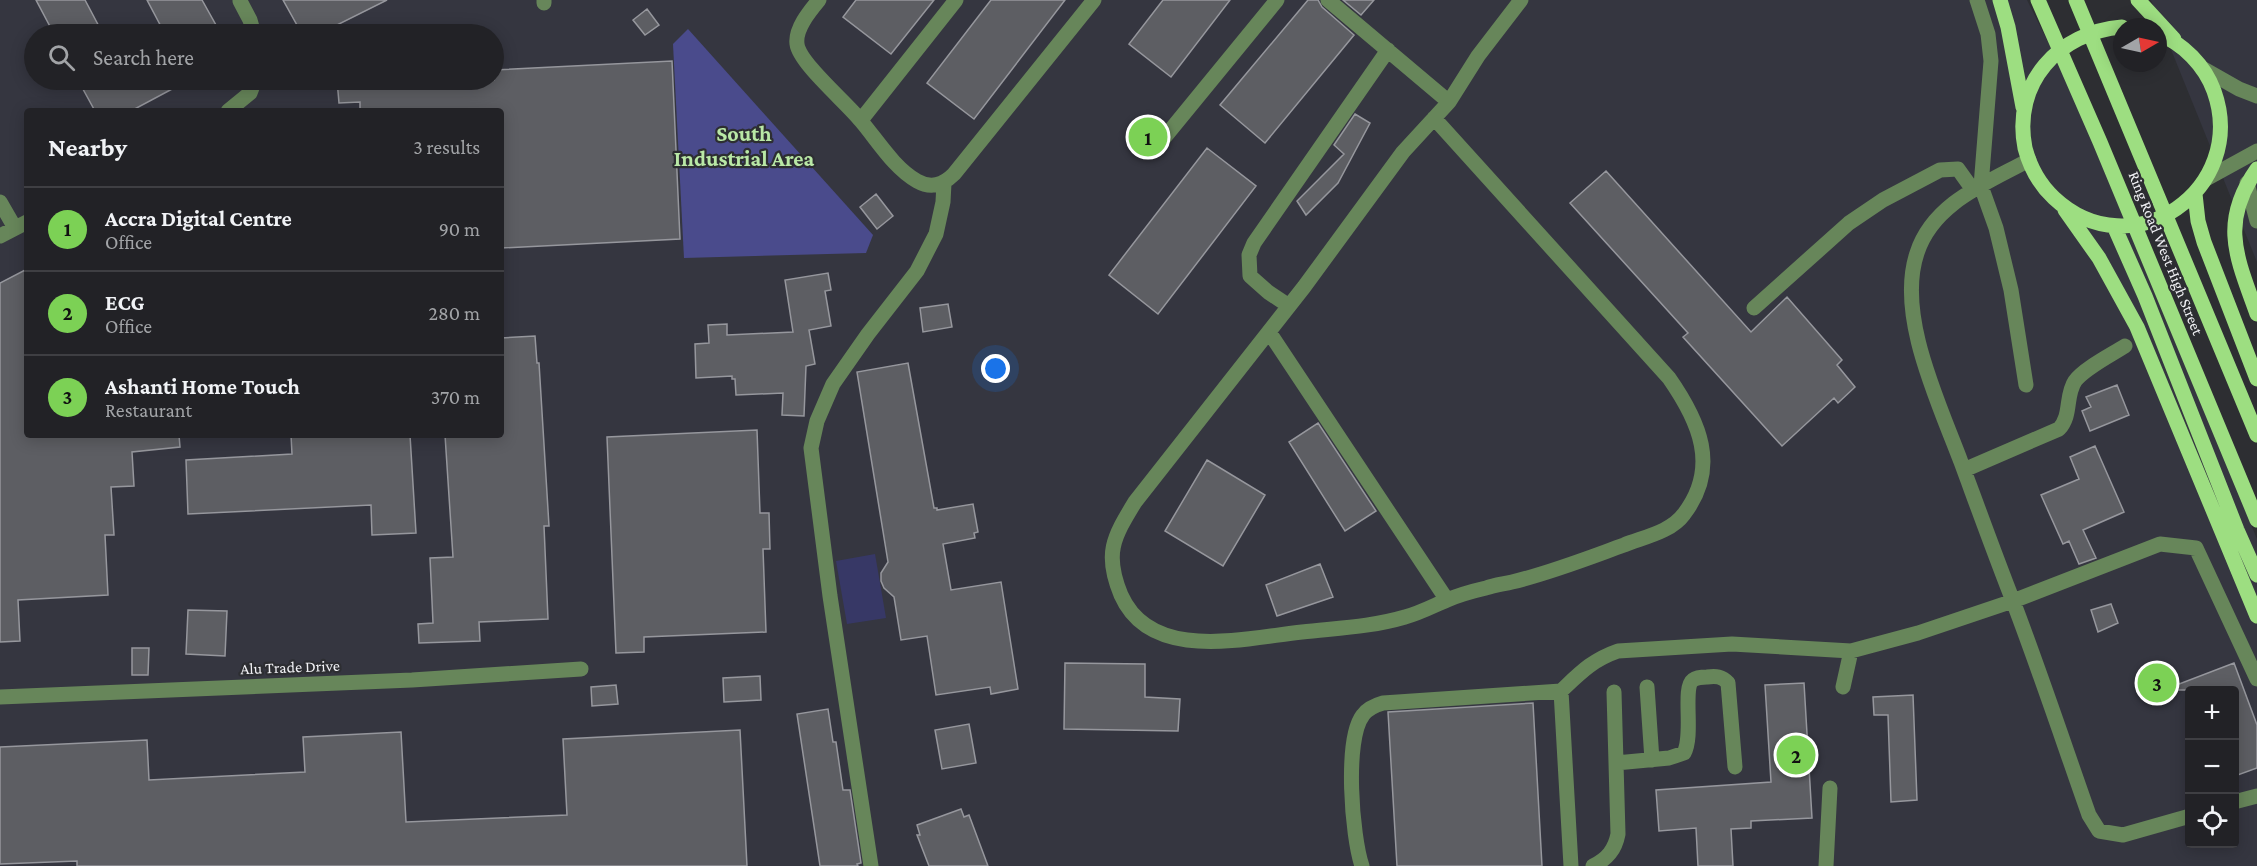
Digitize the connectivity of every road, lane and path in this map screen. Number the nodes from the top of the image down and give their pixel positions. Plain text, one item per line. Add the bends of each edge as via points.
1 (819, 0) edge
2 (956, 0) edge
3 (1094, 0) edge
4 (1277, 0) edge
5 (1328, 0) edge
6 (1521, 0) edge
7 (1977, 0) edge
8 (2000, 0) edge
9 (2038, 0) edge
10 (2076, 0) edge
11 (2138, 0) edge
12 (240, 1) edge
13 (251, 24) edge
14 (2113, 28) edge
15 (2167, 39) edge
16 (2182, 48) junction
17 (1388, 50) junction
18 (2202, 68) junction
19 (251, 90) edge
20 (2257, 96) edge
21 (1449, 102) junction
22 (232, 108) edge
23 (2024, 113) junction
24 (1434, 118) junction
25 (861, 120) junction
26 (1164, 138) dead end
27 (2257, 151) edge
28 (2029, 160) junction
29 (2257, 169) edge
30 (2206, 179) junction
31 (944, 183) junction
32 (2247, 183) junction
33 (1977, 188) junction
34 (2195, 194) junction
35 (0, 202) edge
36 (2062, 205) junction
37 (2257, 221) edge
38 (21, 225) edge
39 (2114, 226) junction
40 (0, 236) edge
41 (1289, 306) junction
42 (1754, 308) dead end
43 (2257, 314) edge
44 (1269, 332) junction
45 (2125, 346) dead end
46 (2257, 379) edge
47 (2026, 385) dead end
48 (2257, 435) edge
49 (1964, 470) junction
50 (2257, 520) edge
51 (2257, 575) edge
52 (1447, 600) junction
53 (2013, 601) junction
54 (2257, 616) edge
55 (1851, 651) junction
56 (581, 669) dead end
57 (2257, 679) edge
58 (1647, 687) dead end
59 (1843, 687) dead end
60 (1561, 691) junction
61 (1614, 692) dead end
62 (0, 697) edge
63 (1652, 760) junction
64 (1616, 763) junction
65 (1735, 767) dead end
66 (1830, 788) dead end
67 (2257, 796) edge
68 (2239, 801) edge
69 (2185, 817) edge
70 (871, 866) edge
71 (1362, 866) edge
72 (1571, 866) edge
73 (1593, 866) edge
74 (1826, 866) edge

1 - 25 street via 797,36 797,48
2 - 25 street
3 - 31 street
4 - 26 street
5 - 17 street
6 - 21 street
7 - 33 street via 1988,34 1991,61
8 - 23 main road
9 - 50 main road, Ring Road West High Street
10 - 48 main road, Ring Road West High Street
11 - 16 main road
12 - 13 street
14 - 23 main road via 2084,35 2050,58 2029,93
15 - 16 main road
16 - 18 main road
17 - 21 street
17 - 41 street via 1249,255 1250,276
18 - 20 street
18 - 30 main road via 2212,85 2221,123 2215,161
19 - 22 street
21 - 24 street
23 - 28 main road via 2024,142
24 - 41 street via 1403,152
24 - 52 street via 1669,378 1686,402 1704,454 1703,476 1694,499 1672,526 1596,556
25 - 31 street via 917,182 930,186
27 - 30 street
28 - 33 street
28 - 36 main road via 2048,193
29 - 32 main road
30 - 34 main road
31 - 70 street via 936,234 917,271 833,384 817,421 811,448
32 - 37 street
32 - 43 main road via 2234,223 2234,241
33 - 42 street via 1958,169 1951,168 1883,200 1849,223
33 - 47 street via 1996,228 2011,290
33 - 49 street via 1946,210 1922,238 1916,254 1911,301 1924,365
34 - 39 main road via 2182,206 2150,222
34 - 46 main road via 2207,252
35 - 38 street
36 - 39 main road via 2090,221
36 - 54 main road via 2100,258 2137,327
38 - 40 street
39 - 51 main road
41 - 44 street
44 - 52 street
44 - 52 street via 1135,502 1119,528 1112,545 1112,564 1131,613 1150,629 1177,639 1243,640 1377,624
45 - 49 street via 2075,381 2066,422 2059,429
49 - 53 street
53 - 55 street
53 - 57 street via 2160,544 2196,548
53 - 69 street via 2089,815 2099,831 2123,835
55 - 59 street
55 - 60 street via 1732,644 1617,651 1589,664
56 - 62 street, Alu Trade Drive
58 - 63 street
60 - 71 street via 1373,706 1363,715 1355,732 1351,765
60 - 72 street
61 - 64 street
63 - 64 street
63 - 65 street via 1684,753 1690,738 1690,684 1696,678 1716,676 1728,683
64 - 73 street via 1616,844 1608,857
66 - 74 street
67 - 68 street

